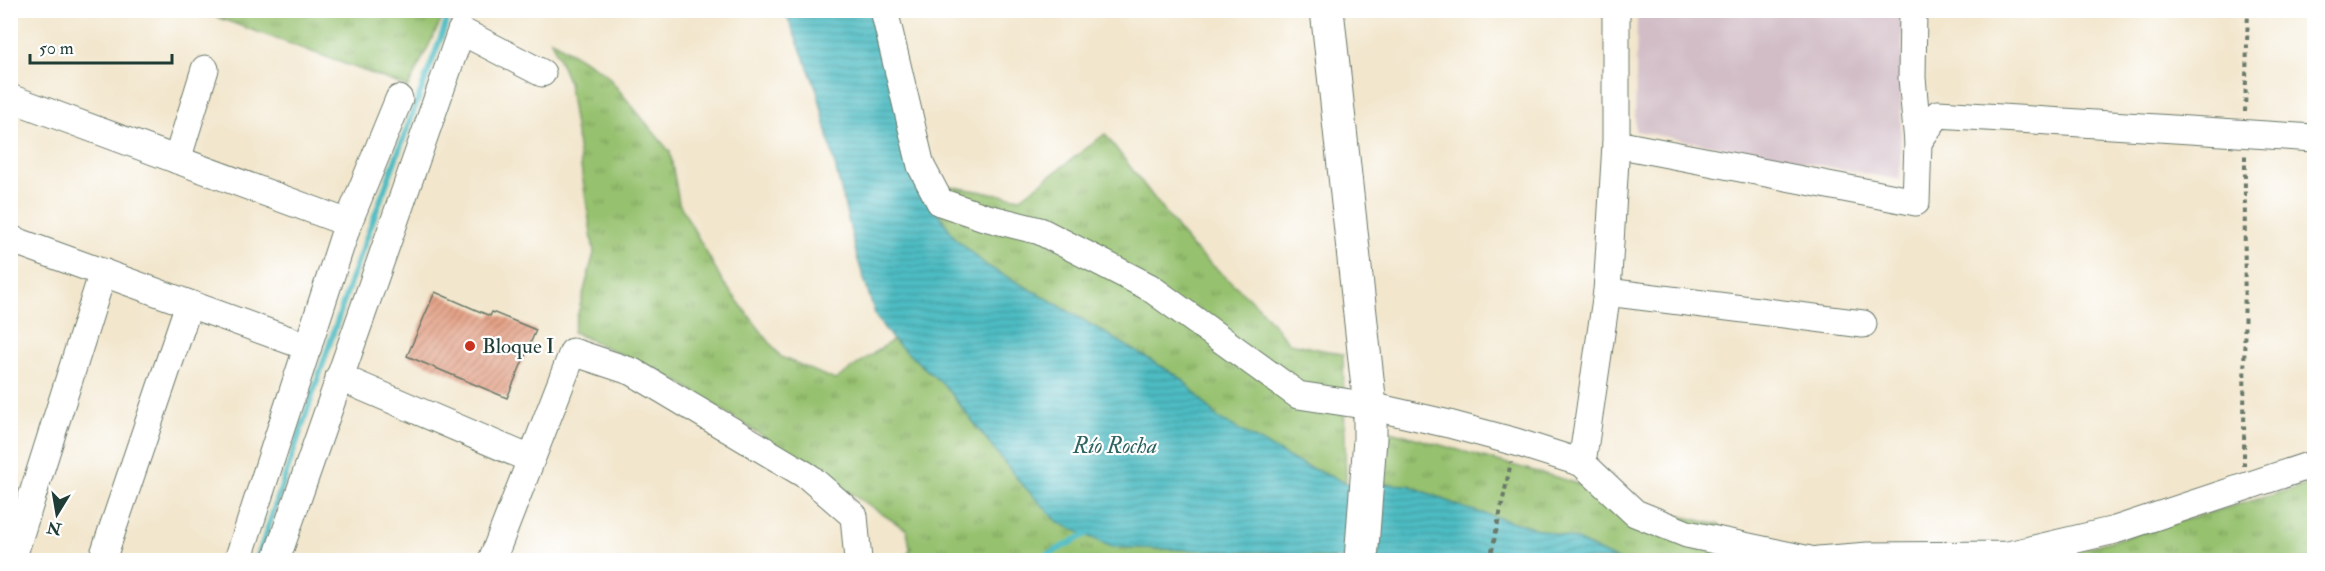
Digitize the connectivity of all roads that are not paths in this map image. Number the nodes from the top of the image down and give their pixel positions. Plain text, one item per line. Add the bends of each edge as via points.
1 (884, 10) edge
2 (1327, 10) edge
3 (1616, 10) edge
4 (1913, 10) edge
5 (205, 69) dead end
6 (542, 73) dead end
7 (10, 98) edge
8 (399, 99) dead end
9 (2314, 138) edge
10 (1918, 142) junction
11 (1616, 144) junction
12 (177, 160) junction
13 (348, 223) junction
14 (10, 239) edge
15 (102, 272) junction
16 (1607, 292) junction
17 (189, 304) junction
18 (1863, 324) dead end
19 (308, 347) junction
20 (339, 377) junction
21 (1370, 406) junction
22 (530, 459) junction
23 (1582, 464) junction
24 (2314, 464) edge
25 (12, 561) edge
26 (102, 561) edge
27 (238, 561) edge
28 (276, 561) edge
29 (492, 561) edge
30 (858, 561) edge
31 (1361, 561) edge
32 (1810, 561) edge
33 (1818, 561) edge

1 - 21 street via 921,166 940,202 1040,231 1149,287 1298,395
2 - 21 main road
3 - 11 street
4 - 10 street via 1912,78
5 - 12 street
6 - 20 street via 461,31
7 - 12 street
8 - 13 street
9 - 10 street via 1938,114
10 - 11 street via 1916,202
11 - 16 street
12 - 13 street
13 - 19 street
14 - 15 street
15 - 17 street
15 - 25 street
16 - 18 street
16 - 23 street
17 - 19 street
17 - 26 street
19 - 27 street
20 - 22 street
20 - 28 street
21 - 23 street via 1516,442
21 - 31 main road
22 - 29 street
22 - 30 street via 573,352 633,372 809,477 854,516
23 - 32 street via 1635,513 1687,534
24 - 33 street via 2115,530 2008,555 1868,556

